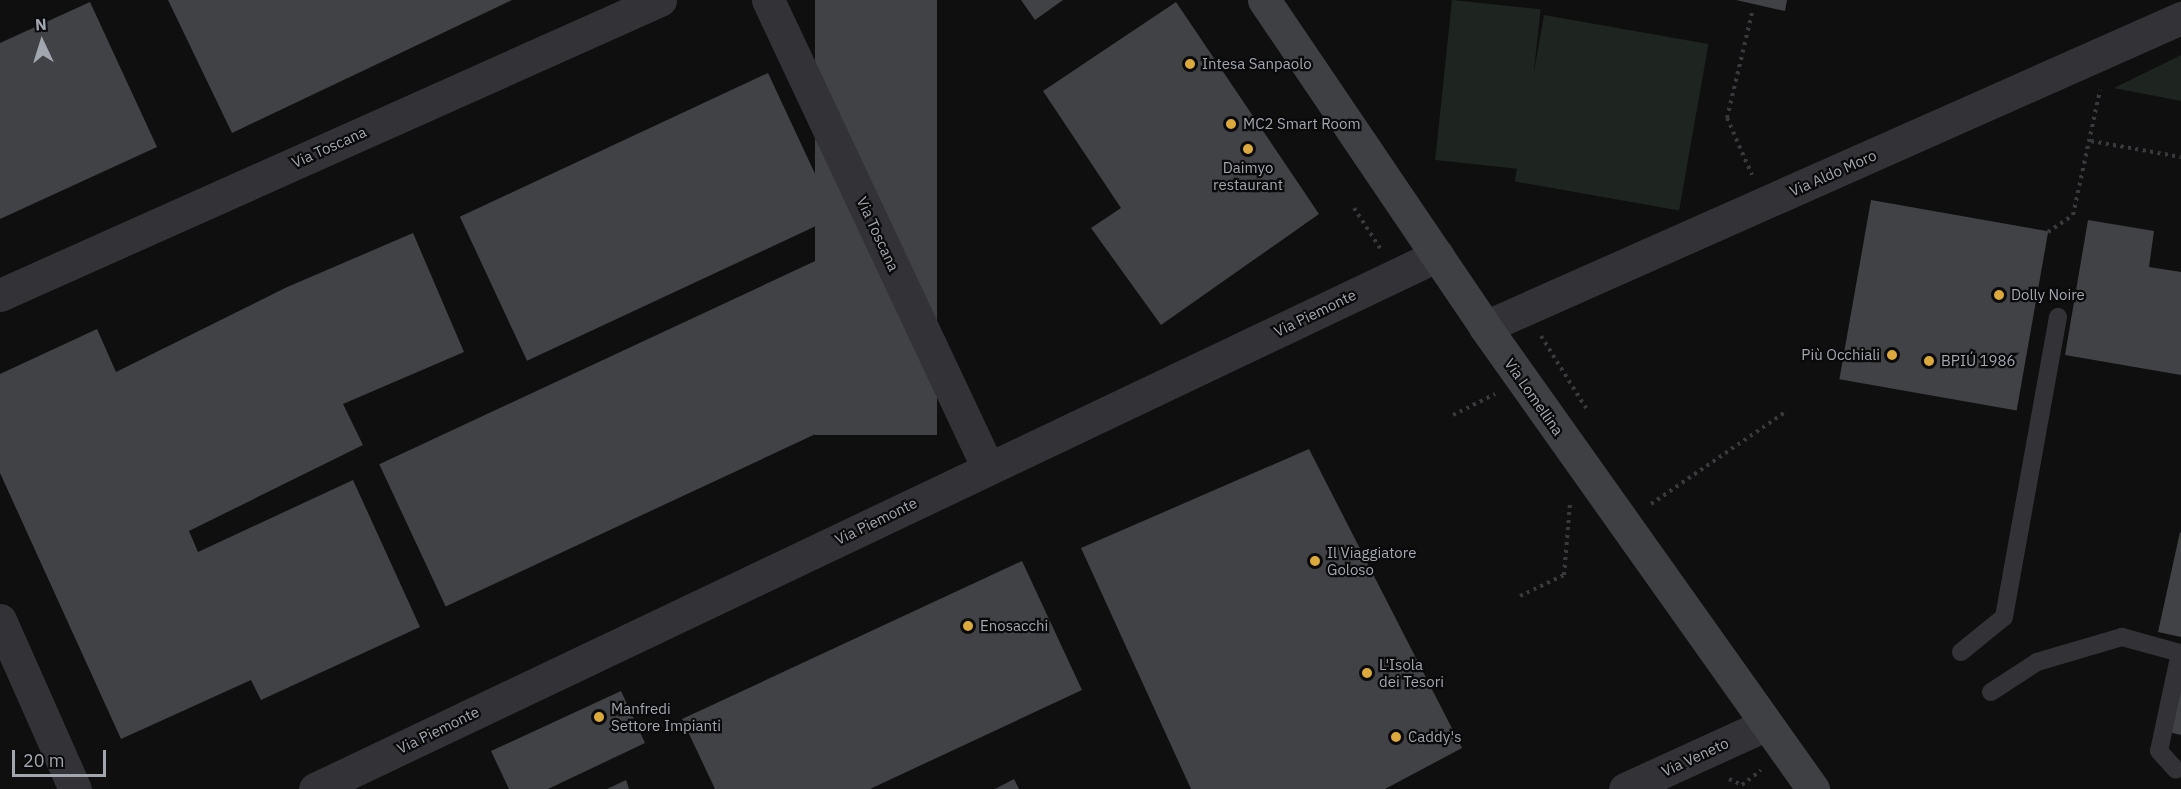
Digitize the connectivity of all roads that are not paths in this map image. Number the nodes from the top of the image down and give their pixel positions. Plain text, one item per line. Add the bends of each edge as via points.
1 (660, 0) edge
2 (768, 0) edge
3 (1264, 0) edge
4 (2181, 18) edge
5 (1438, 255) junction
6 (0, 295) edge
7 (2058, 317) dead end
8 (1485, 327) junction
9 (988, 468) junction
10 (0, 620) edge
11 (1961, 652) dead end
12 (1991, 692) dead end
13 (1765, 725) junction
14 (2176, 770) dead end
15 (75, 789) edge
16 (315, 789) edge
17 (1625, 789) edge
18 (1813, 789) edge

1 - 6 street, Via Toscana
2 - 9 street, Via Toscana
3 - 5 main road, Via Lomellina
4 - 8 street, Via Aldo Moro
5 - 8 main road, Via Lomellina
5 - 9 street, Via Piemonte
7 - 11 lane via 2004,617
8 - 13 main road, Via Lomellina
9 - 16 street, Via Piemonte
10 - 15 street
12 - 14 lane via 2037,662 2122,637 2180,653 2159,751
13 - 17 street, Via Veneto
13 - 18 main road, Via Lomellina

